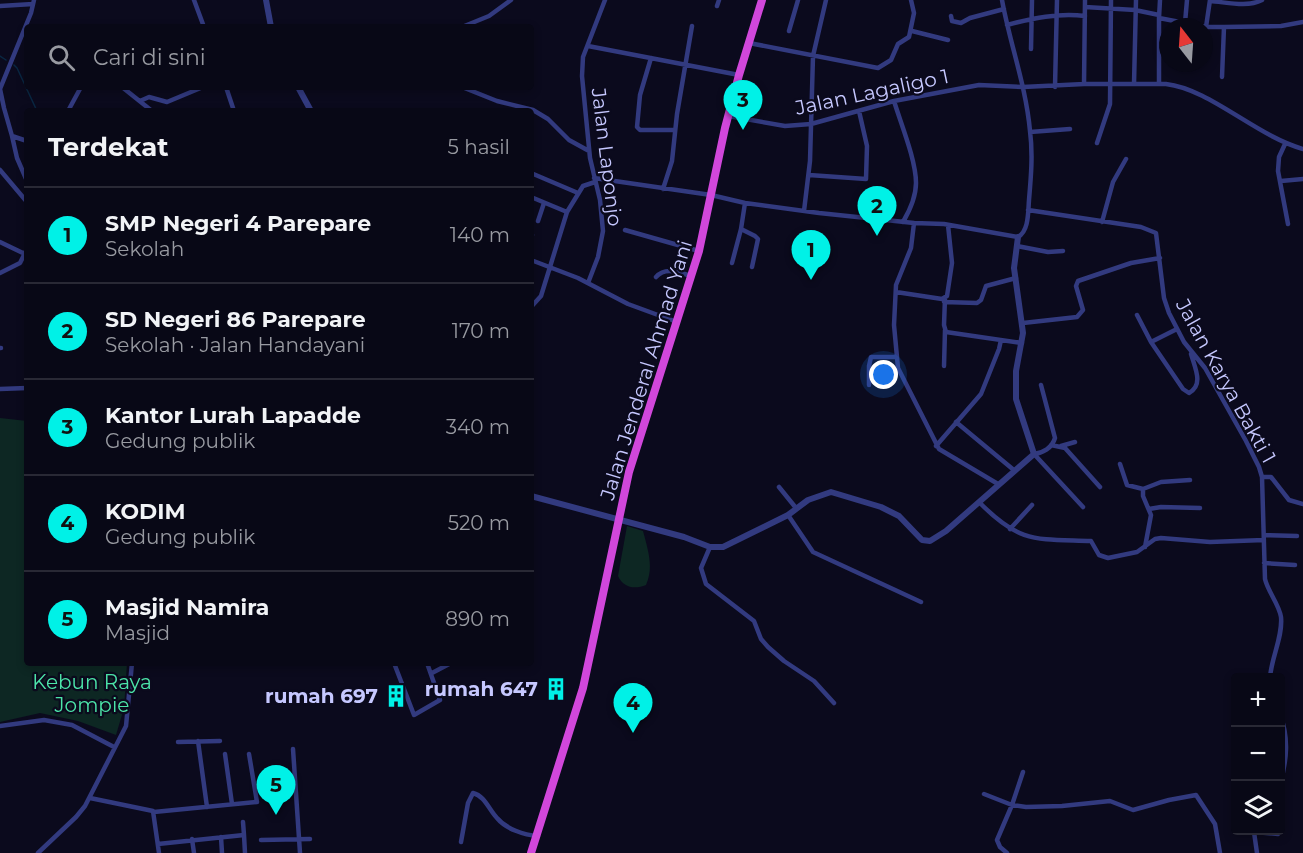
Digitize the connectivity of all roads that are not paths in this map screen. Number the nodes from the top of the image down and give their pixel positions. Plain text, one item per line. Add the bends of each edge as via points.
1 (194, 0) edge
2 (266, 0) edge
3 (511, 0) edge
4 (605, 0) edge
5 (762, 0) edge
6 (798, 0) edge
7 (818, 0) edge
8 (911, 0) edge
9 (1002, 0) edge
10 (1032, 0) edge
11 (1057, 0) edge
12 (1085, 0) edge
13 (1111, 0) edge
14 (1136, 0) edge
15 (1160, 0) edge
16 (1187, 0) edge
17 (1262, 0) edge
18 (826, 1) edge
19 (1210, 1) edge
20 (34, 2) edge
21 (0, 4) edge
22 (1085, 7) junction
23 (1111, 8) junction
24 (1004, 9) junction
25 (1135, 10) junction
26 (1057, 14) junction
27 (1085, 15) junction
28 (951, 16) dead end
29 (1159, 16) junction
30 (1031, 18) junction
31 (1166, 18) edge
32 (1185, 18) edge
33 (1207, 18) edge
34 (1303, 22) edge
35 (25, 24) edge
36 (203, 24) edge
37 (270, 24) edge
38 (469, 24) edge
39 (1007, 25) junction
40 (692, 26) dead end
41 (24, 27) edge
42 (1213, 27) edge
43 (1224, 27) junction
44 (789, 31) dead end
45 (912, 32) junction
46 (948, 40) dead end
47 (748, 43) junction
48 (588, 46) junction
49 (1031, 49) dead end
50 (813, 56) junction
51 (651, 58) junction
52 (685, 63) junction
53 (739, 75) junction
54 (1222, 77) dead end
55 (1084, 84) junction
56 (1111, 84) junction
57 (1134, 84) junction
58 (1159, 84) junction
59 (1023, 87) junction
60 (1055, 87) junction
61 (79, 90) edge
62 (126, 90) edge
63 (196, 90) edge
64 (227, 90) edge
65 (300, 90) edge
66 (470, 90) edge
67 (140, 101) junction
68 (894, 101) junction
69 (70, 108) edge
70 (148, 108) edge
71 (233, 108) edge
72 (309, 108) edge
73 (526, 108) edge
74 (534, 111) edge
75 (859, 111) junction
76 (728, 116) junction
77 (811, 124) junction
78 (1070, 129) dead end
79 (675, 130) junction
80 (1030, 132) junction
81 (12, 136) junction
82 (24, 140) edge
83 (1097, 143) dead end
84 (1285, 144) junction
85 (1303, 149) edge
86 (589, 151) junction
87 (1126, 159) dead end
88 (0, 170) edge
89 (24, 174) edge
90 (534, 174) edge
91 (809, 175) junction
92 (1303, 179) edge
93 (595, 180) junction
94 (1281, 181) junction
95 (663, 189) junction
96 (578, 193) junction
97 (711, 195) junction
98 (24, 198) edge
99 (534, 198) edge
100 (544, 203) junction
101 (745, 203) junction
102 (1028, 210) junction
103 (804, 211) junction
104 (567, 212) junction
105 (538, 221) dead end
106 (903, 222) junction
107 (1102, 222) junction
108 (914, 223) junction
109 (1288, 224) dead end
110 (948, 225) junction
111 (741, 229) junction
112 (625, 230) dead end
113 (1018, 237) junction
114 (0, 242) edge
115 (1017, 246) junction
116 (24, 250) edge
117 (699, 251) junction
118 (1063, 251) dead end
119 (24, 255) edge
120 (1160, 258) junction
121 (534, 262) edge
122 (20, 263) junction
123 (24, 263) edge
124 (732, 263) dead end
125 (549, 267) junction
126 (752, 267) dead end
127 (0, 273) edge
128 (692, 276) junction
129 (656, 277) dead end
130 (1016, 278) junction
131 (588, 283) junction
132 (896, 292) junction
133 (944, 300) junction
134 (534, 304) edge
135 (1137, 315) dead end
136 (677, 322) junction
137 (1023, 322) junction
138 (1177, 329) junction
139 (945, 330) junction
140 (1001, 340) junction
141 (1151, 342) junction
142 (1022, 343) junction
143 (1191, 351) junction
144 (896, 357) junction
145 (944, 366) dead end
146 (869, 385) dead end
147 (1041, 385) dead end
148 (24, 388) edge
149 (0, 389) edge
150 (956, 422) junction
151 (1075, 442) dead end
152 (1051, 445) junction
153 (936, 446) junction
154 (1061, 446) junction
155 (1034, 454) junction
156 (1120, 464) dead end
157 (1015, 471) junction
158 (1262, 477) junction
159 (1190, 480) dead end
160 (998, 484) junction
161 (779, 487) dead end
162 (1100, 487) dead end
163 (1143, 489) junction
164 (534, 497) edge
165 (979, 502) junction
166 (1303, 504) edge
167 (1032, 505) dead end
168 (1083, 507) dead end
169 (796, 508) junction
170 (1200, 508) dead end
171 (1149, 509) junction
172 (788, 515) junction
173 (619, 521) junction
174 (1011, 529) junction
175 (1297, 536) dead end
176 (1264, 537) junction
177 (710, 547) junction
178 (1145, 547) junction
179 (1264, 563) junction
180 (1294, 565) dead end
181 (921, 602) dead end
182 (132, 666) edge
183 (395, 666) edge
184 (428, 666) edge
185 (445, 666) edge
186 (432, 673) junction
187 (1271, 673) edge
188 (834, 703) dead end
189 (0, 726) edge
190 (1285, 726) edge
191 (198, 741) junction
192 (220, 741) dead end
193 (178, 742) dead end
194 (114, 747) junction
195 (293, 749) dead end
196 (225, 754) dead end
197 (249, 754) dead end
198 (1023, 772) dead end
199 (1282, 781) edge
200 (984, 794) dead end
201 (90, 798) junction
202 (232, 804) junction
203 (1012, 805) junction
204 (207, 807) junction
205 (154, 812) junction
206 (243, 822) dead end
207 (244, 835) junction
208 (1254, 835) edge
209 (538, 836) junction
210 (221, 837) junction
211 (192, 839) junction
212 (298, 839) junction
213 (310, 839) dead end
214 (261, 840) dead end
215 (461, 842) dead end
216 (158, 844) junction
217 (38, 853) edge
218 (159, 853) edge
219 (194, 853) edge
220 (222, 853) edge
221 (245, 853) edge
222 (300, 853) edge
223 (531, 853) edge
224 (1007, 853) edge
225 (1220, 853) edge
226 (1257, 853) edge

1 - 36 street
2 - 37 street
3 - 38 street
4 - 48 street, Jalan Laponjo
5 - 47 highway, Jalan Jenderal Ahmad Yani
6 - 44 street
7 - 18 street
8 - 45 street
9 - 24 street
10 - 30 street
11 - 26 street
12 - 22 street
13 - 23 street
14 - 25 street
15 - 29 street
16 - 32 street
17 - 19 street via 1239,4
18 - 50 street
19 - 33 street
20 - 21 street
20 - 35 street
22 - 23 street
22 - 27 street
23 - 25 street
23 - 56 street
24 - 28 street via 961,23 952,21
24 - 39 street
25 - 29 street
25 - 57 street
26 - 27 street
26 - 30 street
26 - 60 street
27 - 55 street
29 - 31 street
29 - 58 street
30 - 39 street
30 - 49 street
34 - 43 street
39 - 59 street
40 - 52 street
41 - 81 street via 0,88
42 - 43 street
43 - 54 street
45 - 46 street
45 - 50 street via 895,47 891,60 878,68
47 - 50 street
47 - 53 highway, Jalan Jenderal Ahmad Yani
48 - 51 street
48 - 86 street, Jalan Laponjo via 582,76
50 - 77 street
51 - 52 street
51 - 79 street via 640,95 637,127
52 - 53 street
52 - 79 street
53 - 76 highway, Jalan Jenderal Ahmad Yani
55 - 56 street, Jalan Lagaligo 1
55 - 60 street, Jalan Lagaligo 1
56 - 57 street, Jalan Lagaligo 1
56 - 83 street via 1108,111
57 - 58 street, Jalan Lagaligo 1
58 - 84 street, Jalan Lagaligo 1 via 1177,86 1207,99
59 - 60 street, Jalan Lagaligo 1
59 - 68 street, Jalan Lagaligo 1 via 979,85
59 - 80 street
61 - 69 street
62 - 67 street
63 - 67 street via 167,102 149,97
64 - 71 street
65 - 72 street
66 - 73 street
67 - 70 street
68 - 75 street, Jalan Lagaligo 1
68 - 106 street via 916,182
74 - 86 street
75 - 77 street, Jalan Lagaligo 1
75 - 91 street via 867,146 866,179
76 - 77 street, Jalan Lagaligo 1 via 785,126
76 - 97 highway, Jalan Jenderal Ahmad Yani
77 - 91 street
78 - 80 street
79 - 95 street
80 - 102 street
81 - 82 street
81 - 89 street
84 - 85 street, Jalan Lagaligo 1
84 - 94 street via 1278,165
86 - 93 street, Jalan Laponjo
87 - 107 street via 1113,182
88 - 98 street
90 - 96 street
91 - 103 street
92 - 94 street
93 - 95 street
93 - 96 street
93 - 131 street, Jalan Laponjo via 603,231
94 - 109 street
95 - 97 street
96 - 104 street
97 - 101 street
97 - 117 highway, Jalan Jenderal Ahmad Yani
99 - 100 street
100 - 104 street
100 - 105 street
101 - 103 street
101 - 111 street
102 - 107 street, Jalan Karya Bakti 1
102 - 113 street via 1025,230
103 - 106 street
104 - 125 street
106 - 108 street
107 - 120 street, Jalan Karya Bakti 1 via 1153,231 1158,238
108 - 110 street
108 - 132 street via 911,248
110 - 113 street
110 - 133 street via 952,263 950,289
111 - 124 street
111 - 126 street via 758,239
112 - 117 street
113 - 115 street
114 - 116 street
115 - 118 street
115 - 130 street
117 - 128 highway, Jalan Jenderal Ahmad Yani
119 - 122 street
120 - 137 street via 1078,280 1083,310 1077,317
120 - 138 street, Jalan Karya Bakti 1 via 1166,305
121 - 125 street
122 - 123 street
122 - 127 street
125 - 131 street
125 - 134 street via 541,296
128 - 129 street via 670,270
128 - 136 highway, Jalan Jenderal Ahmad Yani
130 - 133 street via 986,286 977,303
130 - 137 street
131 - 136 street via 628,304
132 - 133 street
132 - 144 street
133 - 139 street
135 - 141 street
136 - 173 highway, Jalan Jenderal Ahmad Yani via 629,472
137 - 142 street
138 - 141 street
138 - 143 street, Jalan Karya Bakti 1
139 - 140 street
139 - 145 street
140 - 142 street
140 - 150 street via 981,394
141 - 143 street via 1189,393 1198,379
142 - 155 street via 1016,399
143 - 158 street, Jalan Karya Bakti 1 via 1205,368
144 - 146 street via 871,357
144 - 153 street via 901,376
147 - 152 street via 1055,438
148 - 149 street
150 - 153 street
150 - 157 street
151 - 154 street
152 - 154 street
152 - 155 street
153 - 160 street
154 - 162 street
155 - 157 street
155 - 168 street
156 - 163 street via 1126,485
157 - 160 street
158 - 166 street, Jalan Karya Bakti 1 via 1271,477 1288,500
158 - 176 street
159 - 163 street via 1161,482
160 - 165 street
161 - 169 street
163 - 171 street
164 - 173 street
165 - 169 street via 946,531 926,542 899,516 834,493 818,495
165 - 174 street
167 - 174 street
169 - 172 street
170 - 171 street
171 - 178 street
172 - 177 street via 723,547
172 - 181 street via 813,552
173 - 177 street
173 - 209 highway, Jalan Jenderal Ahmad Yani via 583,688
174 - 178 street via 1035,538 1091,541 1099,555 1106,558
175 - 176 street
176 - 178 street via 1210,542 1165,537
176 - 179 street
177 - 188 street via 701,568 705,583 754,621 768,647 816,682
179 - 180 street
179 - 187 street via 1267,588 1281,620
182 - 194 street via 126,726
183 - 186 street via 413,715 440,700
184 - 186 street
185 - 186 street
189 - 194 street via 44,720 72,725
190 - 199 street
191 - 192 street
191 - 193 street
191 - 204 street
194 - 201 street
195 - 212 street
196 - 202 street
197 - 202 street via 257,802
198 - 203 street
200 - 203 street
201 - 205 street
201 - 217 street
202 - 204 street
203 - 224 street via 997,840
203 - 225 street via 1062,807 1110,801 1133,810 1196,795 1215,824
204 - 205 street
205 - 216 street
206 - 207 street
207 - 210 street
207 - 221 street
208 - 226 street
209 - 215 street via 507,826 473,793
209 - 223 highway, Jalan Jenderal Ahmad Yani
210 - 211 street
210 - 220 street
211 - 216 street
211 - 219 street
212 - 213 street
212 - 214 street
212 - 222 street
216 - 218 street

